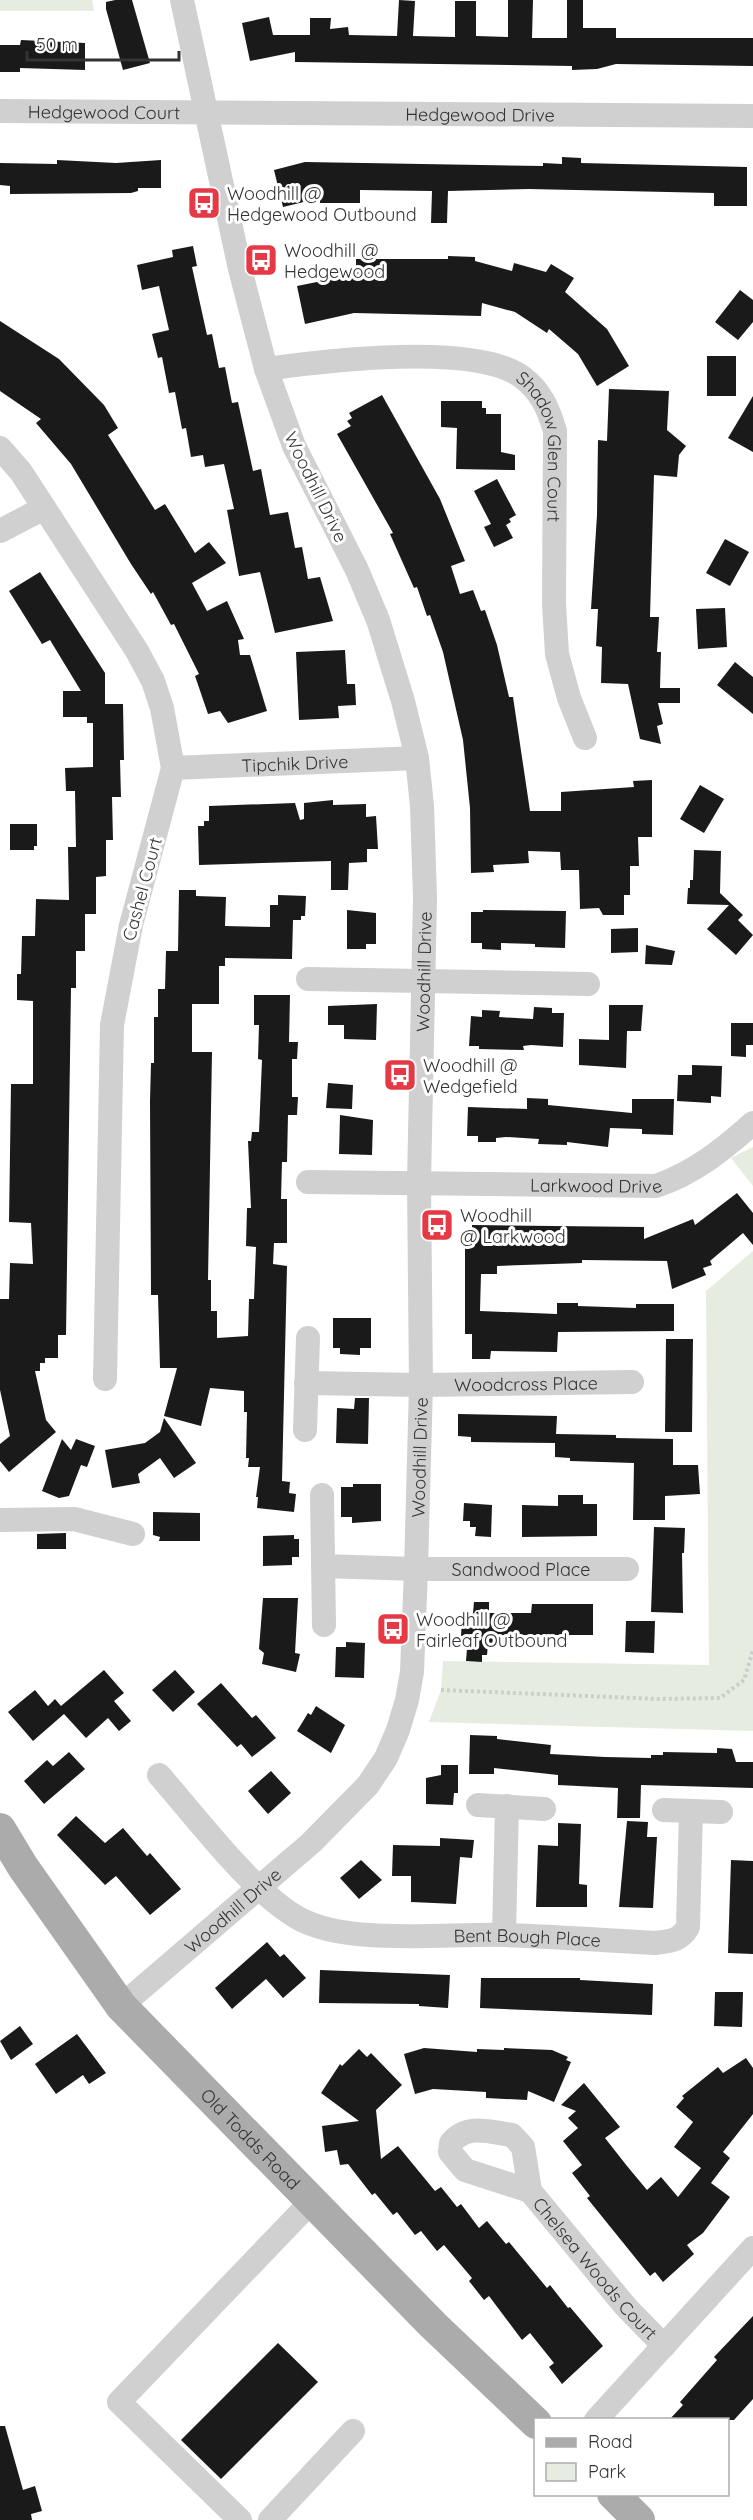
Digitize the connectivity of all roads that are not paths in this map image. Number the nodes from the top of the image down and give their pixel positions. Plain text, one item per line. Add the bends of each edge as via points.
1 (182, 0) edge
2 (0, 111) edge
3 (207, 111) junction
4 (753, 116) edge
5 (266, 369) junction
6 (0, 448) edge
7 (44, 508) junction
8 (0, 531) edge
9 (585, 738) dead end
10 (417, 758) junction
11 (173, 768) junction
12 (308, 979) dead end
13 (423, 982) junction
14 (588, 984) dead end
15 (753, 1123) edge
16 (308, 1182) dead end
17 (419, 1182) junction
18 (308, 1338) dead end
19 (105, 1379) dead end
20 (632, 1382) dead end
21 (306, 1383) junction
22 (421, 1385) junction
23 (305, 1430) dead end
24 (322, 1495) dead end
25 (0, 1520) edge
26 (133, 1534) dead end
27 (323, 1566) junction
28 (416, 1569) junction
29 (627, 1569) dead end
30 (324, 1625) dead end
31 (159, 1775) dead end
32 (478, 1804) dead end
33 (507, 1806) junction
34 (544, 1809) dead end
35 (664, 1810) dead end
36 (690, 1811) junction
37 (721, 1812) dead end
38 (0, 1829) edge
39 (258, 1887) junction
40 (504, 1935) junction
41 (121, 2006) junction
42 (530, 2191) dead end
43 (311, 2202) junction
44 (753, 2248) edge
45 (664, 2346) junction
46 (598, 2418) edge
47 (534, 2421) edge
48 (353, 2431) dead end
49 (615, 2496) edge
50 (240, 2520) edge
51 (270, 2520) edge
52 (639, 2520) edge

1 - 3 street, Woodhill Drive
2 - 3 street, Hedgewood Court
3 - 4 street, Hedgewood Drive
3 - 5 street, Woodhill Drive
5 - 9 street, Shadow Glen Court via 369,357 458,360 496,365 521,376 538,392 555,431 557,654
5 - 10 street, Woodhill Drive via 294,446 378,620
6 - 7 street, Cashel Court
7 - 8 street
7 - 11 street, Cashel Court via 153,681
10 - 11 street, Tipchik Drive
10 - 13 street, Woodhill Drive via 425,886
11 - 19 street, Cashel Court via 131,925 112,1025
12 - 13 street
13 - 14 street
13 - 17 street, Woodhill Drive
15 - 17 street, Larkwood Drive via 702,1165 656,1186
16 - 17 street, Larkwood Drive
17 - 22 street, Woodhill Drive
18 - 21 street
20 - 22 street, Woodcross Place
21 - 22 street, Woodcross Place
21 - 23 street
22 - 28 street, Woodhill Drive
24 - 27 street
25 - 26 street via 74,1519
27 - 28 street, Sandwood Place
27 - 30 street
28 - 29 street, Sandwood Place
28 - 39 street, Woodhill Drive via 412,1672 398,1730 386,1758 342,1813
31 - 39 street, Bent Bough Place
32 - 33 street
33 - 34 street
33 - 40 street
35 - 36 street
36 - 37 street
36 - 40 street, Bent Bough Place via 690,1911 682,1936 655,1943
38 - 41 main road, Old Todds Road via 29,1877
39 - 40 street, Bent Bough Place via 296,1917 334,1931
39 - 41 street, Woodhill Drive
41 - 43 main road, Old Todds Road
42 - 45 street, Chelsea Woods Court via 626,2307
43 - 47 main road, Old Todds Road
43 - 50 street via 119,2402
44 - 45 street
45 - 46 street
48 - 51 street
49 - 52 main road

